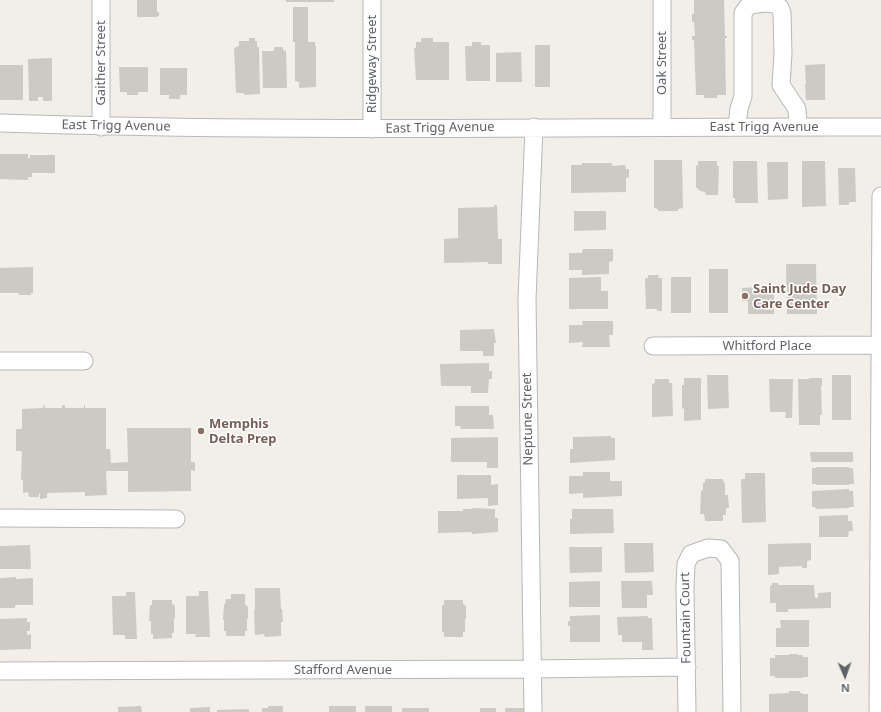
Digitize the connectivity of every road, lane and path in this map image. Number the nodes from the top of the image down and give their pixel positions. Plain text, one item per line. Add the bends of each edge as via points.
1 (102, 0) edge
2 (372, 0) edge
3 (662, 0) edge
4 (0, 123) edge
5 (662, 126) junction
6 (738, 126) junction
7 (798, 126) junction
8 (101, 127) junction
9 (534, 127) junction
10 (881, 127) edge
11 (372, 129) junction
12 (881, 196) edge
13 (880, 345) edge
14 (653, 346) dead end
15 (0, 361) edge
16 (84, 361) dead end
17 (0, 518) edge
18 (176, 519) dead end
19 (880, 555) edge
20 (687, 667) junction
21 (532, 669) junction
22 (0, 671) edge
23 (533, 712) edge
24 (687, 712) edge
25 (732, 712) edge
26 (878, 712) edge

1 - 8 street, Gaither Street
2 - 11 street, Ridgeway Street
3 - 5 street, Oak Street
4 - 8 street, East Trigg Avenue
5 - 6 street, East Trigg Avenue
5 - 9 street, East Trigg Avenue
6 - 7 street, East Trigg Avenue
6 - 7 street via 743,96 743,12 749,5 765,3 776,4 782,13 781,81 797,109
7 - 10 street, East Trigg Avenue
8 - 11 street, East Trigg Avenue
9 - 11 street, East Trigg Avenue
9 - 21 street, Neptune Street via 526,299
12 - 13 street
13 - 14 street, Whitford Place
13 - 19 street
15 - 16 street
17 - 18 street
19 - 26 street
20 - 21 street, Stafford Avenue
20 - 24 street, Fountain Court
20 - 25 street, Fountain Court via 686,564 691,554 708,548 721,548 730,561
21 - 22 street, Stafford Avenue
21 - 23 street, Neptune Street

